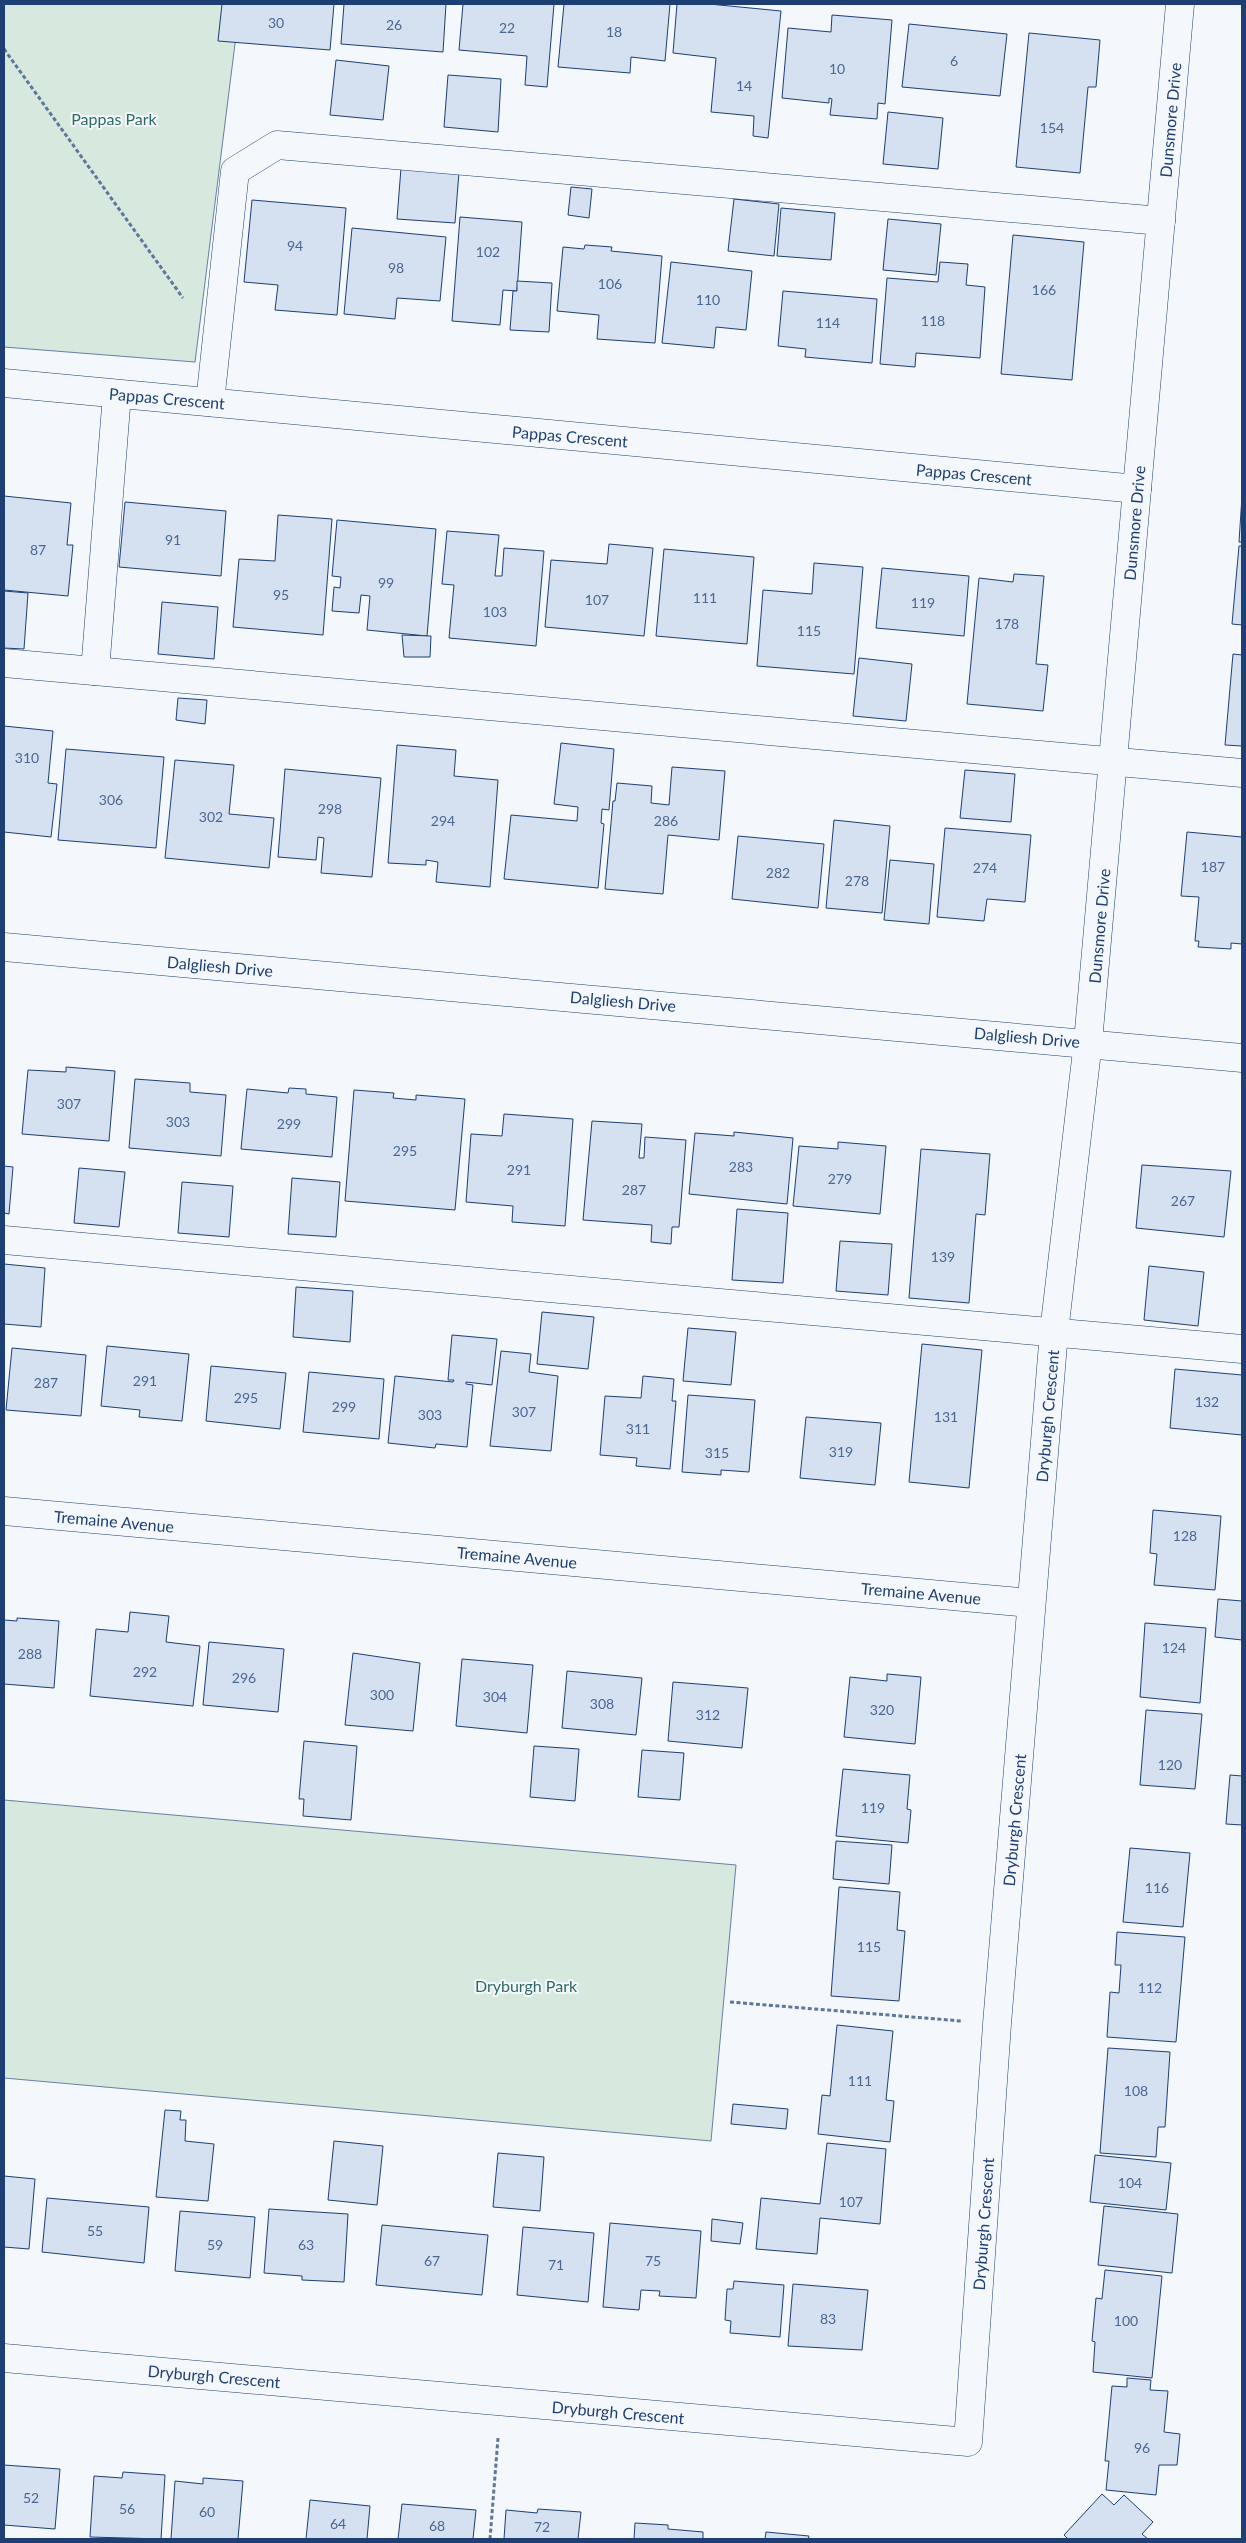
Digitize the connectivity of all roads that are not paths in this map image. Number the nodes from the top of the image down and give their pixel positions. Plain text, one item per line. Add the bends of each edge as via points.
1 (1180, 4) edge
2 (1161, 221) junction
3 (4, 383) edge
4 (117, 394) junction
5 (210, 402) junction
6 (1137, 489) junction
7 (4, 663) edge
8 (95, 671) junction
9 (1113, 762) junction
10 (1242, 773) edge
11 (4, 947) edge
12 (1088, 1042) junction
13 (1242, 1058) edge
14 (4, 1240) edge
15 (1054, 1332) junction
16 (1242, 1349) edge
17 (4, 1511) edge
18 (1031, 1603) junction
19 (4, 2358) edge

1 - 2 street, Dunsmore Drive
2 - 5 street via 276,145 235,171
2 - 6 street, Dunsmore Drive
3 - 4 street, Pappas Crescent
4 - 5 street, Pappas Crescent
4 - 8 street
5 - 6 street, Pappas Crescent
6 - 9 street, Dunsmore Drive
7 - 8 street
8 - 9 street
9 - 10 street
9 - 12 street, Dunsmore Drive
11 - 12 street, Dalgliesh Drive
12 - 13 street, Dalgliesh Drive
12 - 15 street, Dryburgh Crescent
14 - 15 street
15 - 16 street
15 - 18 street, Dryburgh Crescent
17 - 18 street, Tremaine Avenue
18 - 19 street, Dryburgh Crescent via 968,2442

